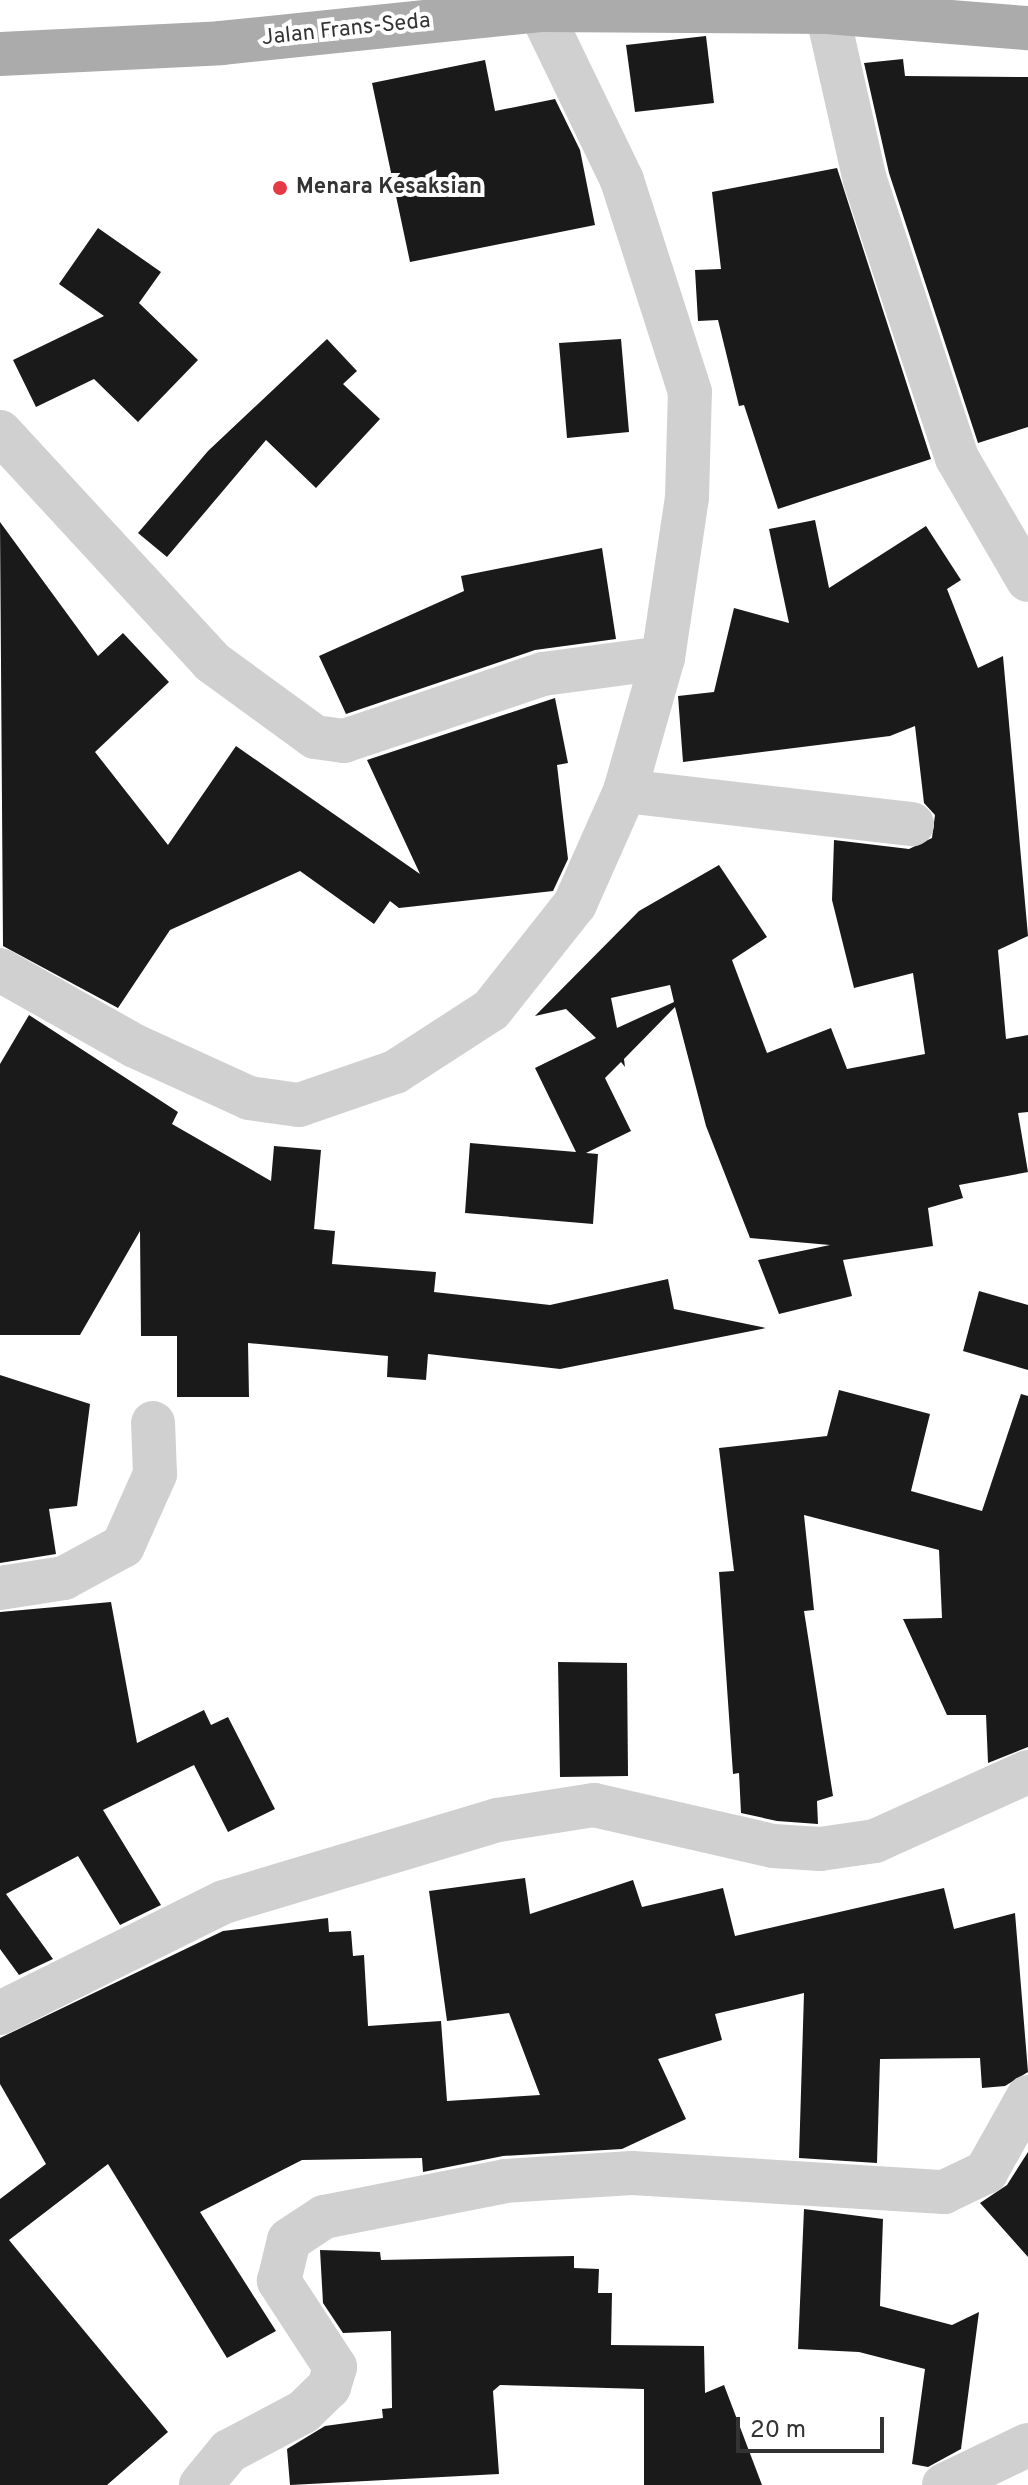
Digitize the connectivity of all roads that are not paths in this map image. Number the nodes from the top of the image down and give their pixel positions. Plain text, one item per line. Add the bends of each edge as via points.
1 (540, 10) junction
2 (827, 12) junction
3 (1028, 28) edge
4 (0, 54) edge
5 (0, 432) edge
6 (1028, 580) edge
7 (663, 658) junction
8 (625, 791) junction
9 (912, 824) dead end
10 (0, 970) edge
11 (153, 1423) dead end
12 (0, 1588) edge
13 (1028, 1772) edge
14 (0, 2013) edge
15 (1028, 2097) edge
16 (1028, 2445) edge
17 (201, 2485) edge
18 (944, 2485) edge

1 - 2 main road, Jalan Frans-Seda
1 - 4 main road, Jalan Frans-Seda via 221,43
1 - 7 street via 622,180 690,392 687,497
2 - 3 main road, Jalan Frans-Seda
2 - 6 street via 865,180 957,458
5 - 7 street via 212,662 315,737 344,741 543,674
7 - 8 street
8 - 9 street
8 - 10 street via 575,904 491,1010 395,1072 345,1093 299,1105 249,1098 135,1046
11 - 12 street via 155,1474 123,1546 64,1578
13 - 14 street via 875,1841 820,1849 773,1846 594,1805 498,1820 224,1902
15 - 17 street via 986,2172 944,2192 632,2173 505,2181 324,2217 289,2240 279,2281 335,2367 329,2387 303,2412 229,2451
16 - 18 street

